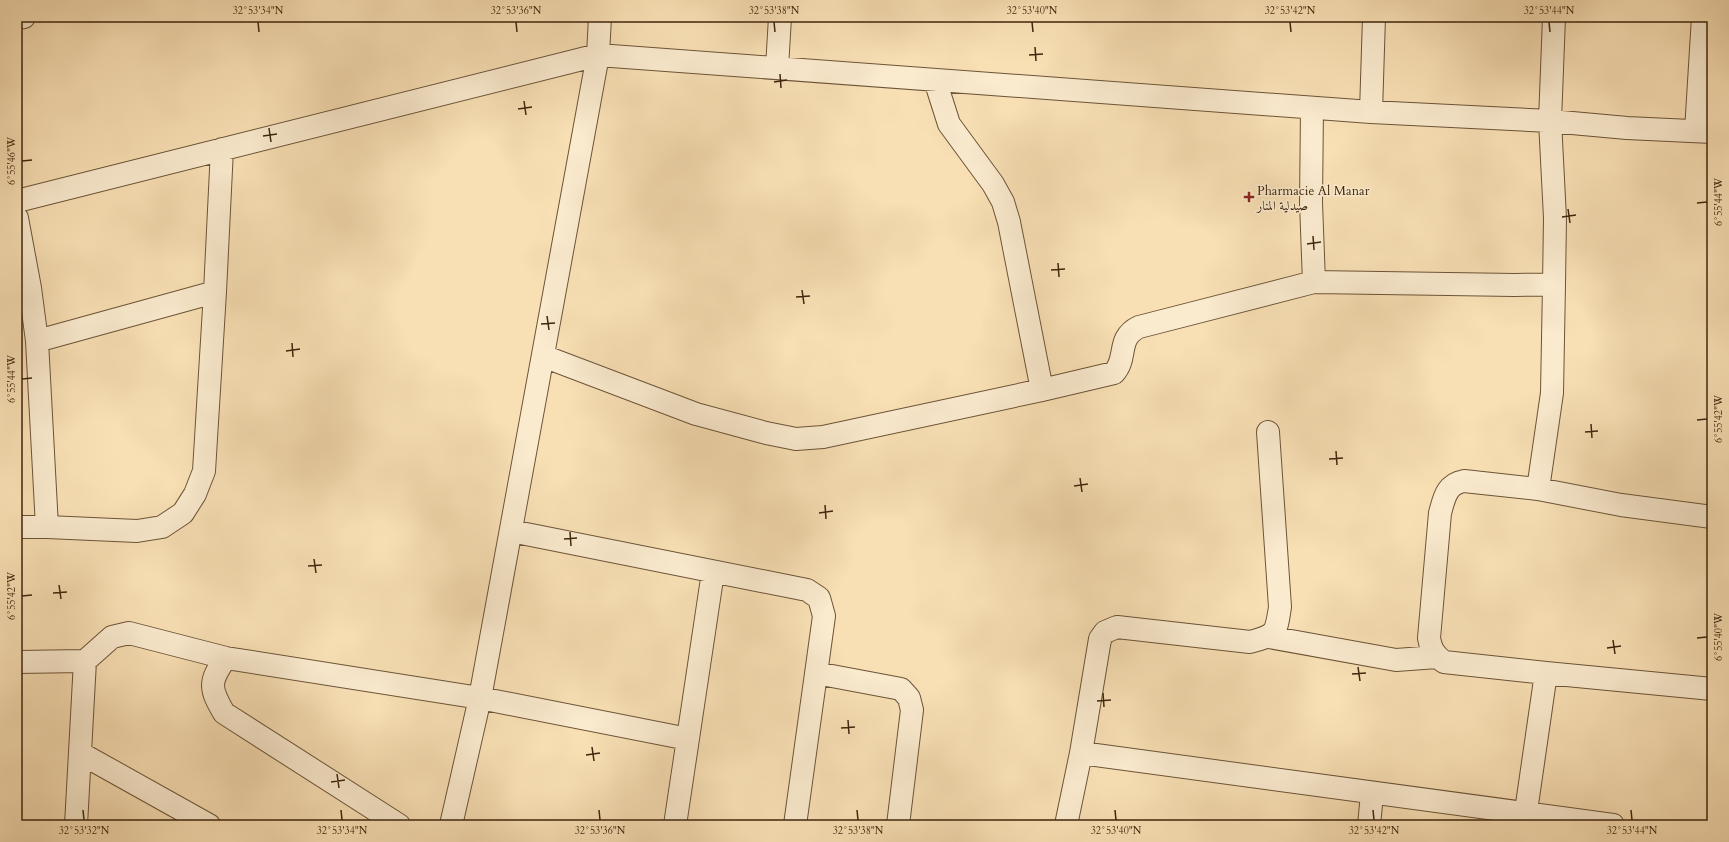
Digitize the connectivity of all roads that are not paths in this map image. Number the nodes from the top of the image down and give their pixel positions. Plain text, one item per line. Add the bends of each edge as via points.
1 (24, 17) edge
2 (600, 17) edge
3 (780, 17) edge
4 (1374, 17) edge
5 (1554, 17) edge
6 (1703, 17) edge
7 (17, 18) edge
8 (598, 55) junction
9 (777, 68) junction
10 (935, 80) junction
11 (1312, 108) junction
12 (1370, 112) junction
13 (1550, 121) junction
14 (1704, 131) edge
15 (222, 150) junction
16 (17, 201) edge
17 (17, 218) edge
18 (1314, 282) junction
19 (1554, 284) junction
20 (216, 292) junction
21 (37, 341) junction
22 (543, 356) junction
23 (1042, 390) junction
24 (1268, 432) dead end
25 (1538, 488) junction
26 (1712, 517) edge
27 (17, 526) edge
28 (47, 527) junction
29 (511, 531) junction
30 (713, 572) junction
31 (1269, 637) junction
32 (226, 658) junction
33 (1437, 658) junction
34 (85, 661) junction
35 (17, 662) edge
36 (816, 673) junction
37 (1546, 673) junction
38 (1712, 689) edge
39 (480, 698) junction
40 (688, 738) junction
41 (80, 753) junction
42 (1081, 753) junction
43 (1372, 794) junction
44 (1525, 819) edge
45 (76, 825) edge
46 (210, 825) edge
47 (399, 825) edge
48 (451, 825) edge
49 (675, 825) edge
50 (795, 825) edge
51 (799, 825) edge
52 (898, 825) edge
53 (1066, 825) edge
54 (1369, 825) edge
55 (1613, 825) edge

1 - 7 street
2 - 8 street
3 - 9 street
4 - 12 street
5 - 13 street
6 - 14 street
8 - 9 street
8 - 15 street
8 - 22 street
9 - 10 street
10 - 11 street
10 - 23 street via 948,124 994,184 1010,222
11 - 12 street
11 - 18 street via 1311,203
12 - 13 street
13 - 14 street
13 - 19 street via 1555,218
15 - 16 street
15 - 20 street
17 - 21 street
18 - 19 street
18 - 23 street via 1139,327 1125,338 1118,368 1114,373
19 - 25 street via 1552,393
20 - 21 street
20 - 28 street via 204,471 195,494 183,512 162,527 137,531
21 - 28 street
22 - 23 street via 696,414 796,439 823,438
22 - 29 street
24 - 31 street via 1280,607 1277,626
25 - 26 street via 1621,505
25 - 33 street via 1464,482 1456,483 1449,488 1440,513 1429,638
27 - 28 street
29 - 30 street
29 - 39 street
30 - 36 street via 807,590 819,598 824,616
30 - 40 street
31 - 33 street via 1396,660
31 - 42 street via 1250,642 1117,627 1106,632 1100,639
32 - 34 street via 129,634 112,637
32 - 39 street
32 - 47 street via 215,673 213,694 224,713
33 - 37 street via 1457,664
34 - 35 street
34 - 41 street
36 - 50 street
36 - 52 street via 901,689 909,698 912,710
37 - 38 street
37 - 44 street
39 - 40 street
39 - 48 street
40 - 49 street
41 - 45 street
41 - 46 street
42 - 43 street
42 - 53 street
43 - 44 street
43 - 54 street
44 - 55 street
50 - 51 street

